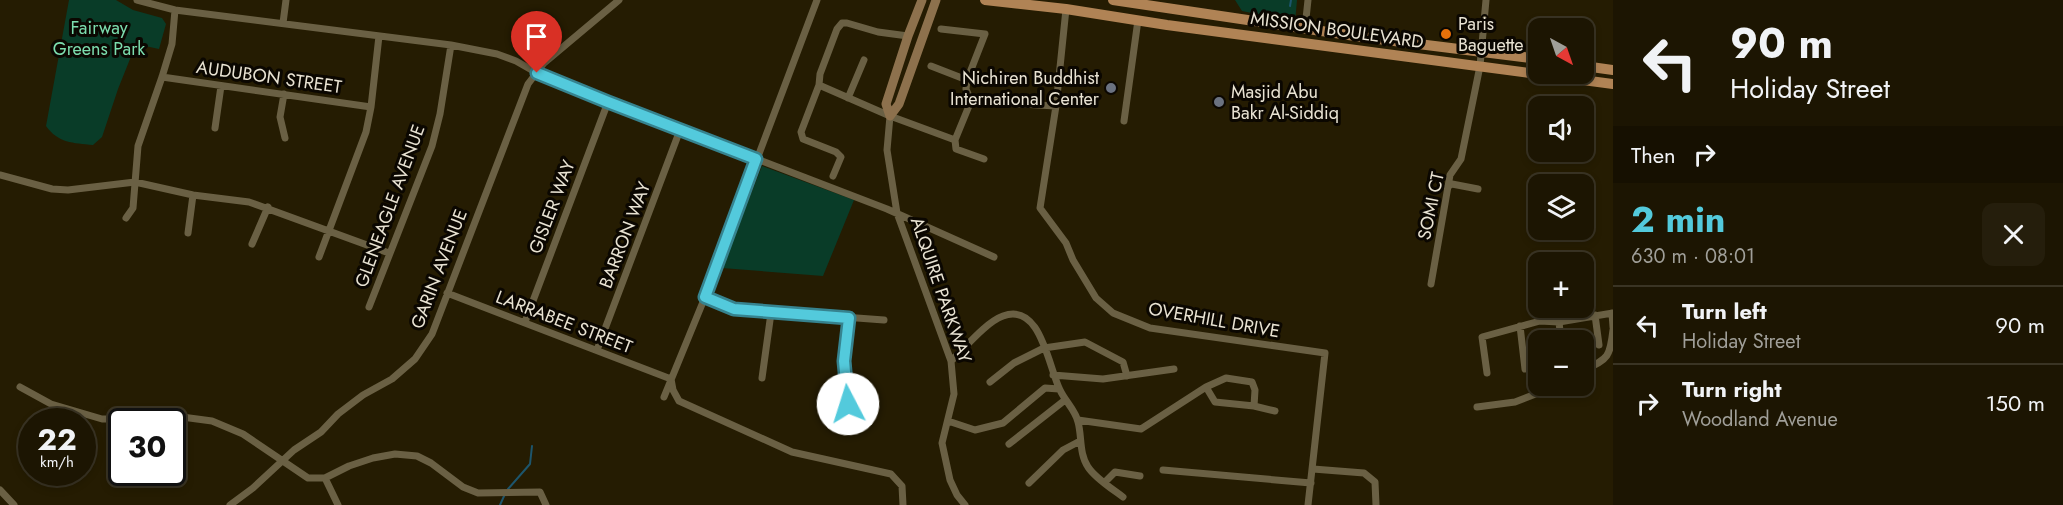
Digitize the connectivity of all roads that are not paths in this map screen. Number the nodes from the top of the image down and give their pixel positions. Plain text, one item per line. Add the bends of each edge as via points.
1 (137, 0) edge
2 (286, 0) edge
3 (619, 0) edge
4 (817, 0) edge
5 (922, 0) edge
6 (936, 0) edge
7 (985, 0) edge
8 (1113, 0) edge
9 (1308, 0) edge
10 (1486, 0) edge
11 (1066, 9) junction
12 (175, 10) junction
13 (1138, 21) junction
14 (283, 22) junction
15 (1305, 28) junction
16 (941, 29) dead end
17 (379, 36) junction
18 (908, 36) junction
19 (451, 45) junction
20 (1482, 51) junction
21 (1528, 57) edge
22 (864, 60) dead end
23 (931, 66) dead end
24 (1480, 66) junction
25 (1594, 67) edge
26 (1613, 70) edge
27 (537, 73) junction
28 (162, 77) junction
29 (967, 80) junction
30 (1613, 84) edge
31 (819, 85) junction
32 (221, 86) junction
33 (284, 94) junction
34 (848, 98) junction
35 (971, 100) junction
36 (608, 102) junction
37 (1056, 106) junction
38 (371, 107) junction
39 (890, 116) junction
40 (1124, 121) dead end
41 (215, 128) dead end
42 (681, 130) junction
43 (285, 138) dead end
44 (955, 140) junction
45 (756, 159) junction
46 (984, 159) dead end
47 (0, 175) edge
48 (833, 176) dead end
49 (135, 182) junction
50 (1447, 187) junction
51 (1478, 189) dead end
52 (193, 195) junction
53 (268, 207) junction
54 (897, 213) junction
55 (126, 218) dead end
56 (329, 232) junction
57 (188, 233) dead end
58 (252, 244) dead end
59 (389, 253) junction
60 (994, 257) dead end
61 (319, 258) dead end
62 (1431, 284) dead end
63 (447, 292) junction
64 (705, 297) junction
65 (369, 307) dead end
66 (771, 313) junction
67 (1613, 313) edge
68 (1595, 315) junction
69 (849, 318) junction
70 (884, 320) dead end
71 (525, 322) junction
72 (1559, 322) junction
73 (1520, 326) junction
74 (1613, 328) edge
75 (1560, 330) edge
76 (1599, 345) dead end
77 (1044, 348) junction
78 (597, 350) junction
79 (951, 361) junction
80 (1594, 366) edge
81 (1174, 369) dead end
82 (1525, 369) dead end
83 (1487, 373) dead end
84 (1053, 375) junction
85 (1127, 376) junction
86 (762, 378) dead end
87 (671, 379) junction
88 (990, 382) dead end
89 (20, 387) dead end
90 (1206, 387) junction
91 (1059, 389) junction
92 (1530, 396) edge
93 (664, 397) dead end
94 (1065, 400) junction
95 (848, 404) dead end
96 (1254, 406) junction
97 (1477, 407) dead end
98 (1275, 411) dead end
99 (186, 417) edge
100 (108, 420) edge
101 (1078, 420) junction
102 (948, 421) junction
103 (1080, 441) junction
104 (1010, 444) dead end
105 (281, 462) junction
106 (1313, 469) junction
107 (1163, 470) dead end
108 (1140, 476) dead end
109 (325, 478) junction
110 (1105, 482) junction
111 (1029, 483) dead end
112 (1311, 483) junction
113 (0, 490) edge
114 (1123, 496) dead end
115 (14, 505) edge
116 (230, 505) edge
117 (338, 505) edge
118 (546, 505) edge
119 (903, 505) edge
120 (965, 505) edge
121 (1308, 505) edge
122 (1376, 505) edge

1 - 12 street
2 - 14 street
3 - 27 street, GARIN AVENUE
4 - 45 street
5 - 18 main road, ALQUIRE PARKWAY
6 - 39 main road, ALQUIRE PARKWAY via 899,104
7 - 11 main road, MISSION BOULEVARD
8 - 15 main road, MISSION BOULEVARD
9 - 15 street
10 - 20 street, SOMI CT
11 - 13 main road, MISSION BOULEVARD
11 - 37 street, OVERHILL DRIVE
12 - 14 street
12 - 28 street via 172,44
13 - 24 main road, MISSION BOULEVARD
13 - 40 street
14 - 17 street
15 - 20 main road, MISSION BOULEVARD
16 - 29 street via 985,34
17 - 19 street
17 - 38 street
18 - 31 street via 842,23
18 - 39 main road, ALQUIRE PARKWAY via 886,104
19 - 27 street via 497,54
19 - 59 street, GLENEAGLE AVENUE via 432,146
20 - 21 main road, MISSION BOULEVARD
20 - 24 street, SOMI CT
22 - 34 street
23 - 29 street
24 - 30 main road, MISSION BOULEVARD
24 - 50 street, SOMI CT via 1461,159
25 - 26 main road
27 - 36 street
27 - 63 street, GARIN AVENUE via 520,101
28 - 32 street, AUDUBON STREET
28 - 49 street via 138,146
29 - 35 street
31 - 34 street
31 - 48 street via 801,132 803,139 841,157
32 - 33 street, AUDUBON STREET
32 - 41 street
33 - 38 street, AUDUBON STREET
33 - 43 street via 280,117
34 - 39 street
35 - 37 street
35 - 44 street
36 - 42 street
36 - 71 street, GISLER WAY
37 - 106 street, OVERHILL DRIVE via 1040,208 1066,243 1096,298 1113,313 1150,328 1325,353
38 - 56 street via 366,132
39 - 44 street
39 - 54 street, ALQUIRE PARKWAY via 887,150
42 - 45 street
42 - 78 street, BARRON WAY
44 - 46 street via 956,149
45 - 54 street
45 - 64 street
47 - 49 street via 68,190
49 - 52 street
49 - 55 street via 133,208
50 - 51 street via 1452,184
50 - 62 street, SOMI CT
52 - 53 street
52 - 57 street
53 - 56 street
53 - 58 street
54 - 60 street
54 - 79 street, ALQUIRE PARKWAY
56 - 59 street
56 - 61 street
59 - 65 street, GLENEAGLE AVENUE
63 - 71 street, LARRABEE STREET
63 - 105 street, GARIN AVENUE via 432,334 415,358
64 - 66 street via 734,309
64 - 87 street
66 - 69 street
66 - 86 street
67 - 68 street
67 - 74 street
68 - 72 street
68 - 76 street
69 - 70 street
69 - 95 street via 844,361
71 - 78 street, LARRABEE STREET
72 - 73 street
72 - 75 street
73 - 82 street
73 - 83 street via 1482,337
74 - 80 street via 1608,357
77 - 79 street via 1028,318 1004,315
77 - 84 street
77 - 85 street via 1085,342 1123,362
77 - 88 street via 1014,363
78 - 87 street, LARRABEE STREET
79 - 102 street, ALQUIRE PARKWAY via 954,394
81 - 85 street
84 - 85 street via 1102,379
84 - 91 street
87 - 93 street
87 - 119 street via 679,400 758,438 792,452 891,474 902,486
89 - 100 street via 51,404
90 - 96 street via 1215,402
90 - 96 street via 1226,378 1252,382
90 - 101 street via 1141,429
91 - 94 street
91 - 102 street via 1046,388 1003,423 975,430
92 - 97 street
94 - 101 street
94 - 104 street
96 - 98 street
99 - 105 street via 237,431
101 - 103 street
102 - 120 street, ALQUIRE PARKWAY via 942,443 946,465
103 - 110 street via 1087,466
103 - 111 street via 1063,450
105 - 109 street via 308,478
105 - 116 street, GARIN AVENUE
106 - 112 street, OVERHILL DRIVE
106 - 122 street via 1364,473 1375,482
107 - 112 street
108 - 110 street via 1115,472
109 - 117 street
109 - 118 street via 373,458 394,454 417,456 463,488 478,493 540,492
110 - 114 street
112 - 121 street, OVERHILL DRIVE
113 - 115 street

